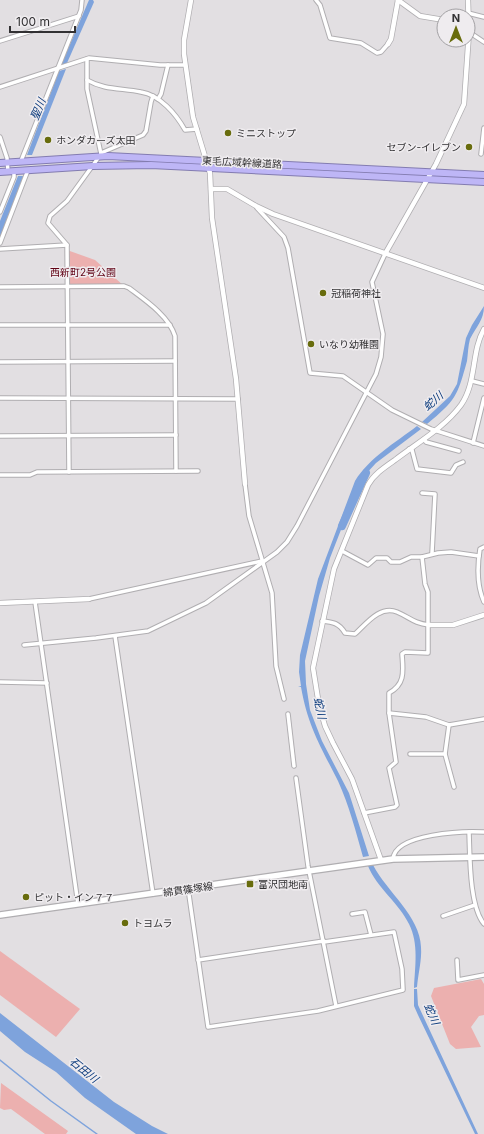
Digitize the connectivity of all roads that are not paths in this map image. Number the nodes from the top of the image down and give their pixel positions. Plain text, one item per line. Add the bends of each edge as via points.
1 (82, 0) edge
2 (191, 0) edge
3 (316, 0) edge
4 (398, 0) edge
5 (79, 16) junction
6 (436, 19) edge
7 (0, 41) edge
8 (388, 44) joint
9 (468, 48) edge
10 (87, 59) junction
11 (168, 65) junction
12 (185, 65) junction
13 (58, 68) junction
14 (87, 80) junction
15 (0, 87) edge
16 (153, 96) junction
17 (158, 99) junction
18 (484, 128) edge
19 (197, 130) junction
20 (0, 137) edge
21 (101, 154) junction
22 (480, 154) dead end
23 (22, 161) junction
24 (0, 162) edge
25 (7, 162) junction
26 (208, 164) junction
27 (93, 166) junction
28 (27, 170) junction
29 (14, 171) junction
30 (0, 172) edge
31 (431, 173) junction
32 (484, 175) edge
33 (427, 179) junction
34 (484, 182) edge
35 (211, 189) junction
36 (256, 206) junction
37 (0, 212) edge
38 (0, 243) edge
39 (67, 245) junction
40 (0, 249) edge
41 (385, 254) junction
42 (0, 287) edge
43 (68, 287) junction
44 (484, 288) edge
45 (68, 324) junction
46 (0, 325) edge
47 (170, 325) junction
48 (484, 329) edge
49 (175, 361) junction
50 (0, 362) edge
51 (68, 362) junction
52 (472, 381) junction
53 (484, 384) edge
54 (366, 392) junction
55 (0, 398) edge
56 (68, 398) junction
57 (484, 398) edge
58 (238, 399) junction
59 (176, 400) junction
60 (433, 430) junction
61 (68, 435) junction
62 (176, 435) junction
63 (0, 436) edge
64 (423, 438) junction
65 (473, 443) junction
66 (484, 446) edge
67 (409, 449) junction
68 (459, 451) dead end
69 (463, 462) dead end
70 (176, 471) junction
71 (198, 471) dead end
72 (69, 472) junction
73 (0, 475) edge
74 (244, 484) joint
75 (422, 493) dead end
76 (484, 547) edge
77 (342, 551) junction
78 (432, 553) junction
79 (479, 556) junction
80 (422, 557) junction
81 (263, 561) junction
82 (89, 599) joint
83 (35, 602) junction
84 (484, 602) edge
85 (0, 603) edge
86 (484, 615) edge
87 (322, 621) junction
88 (429, 625) junction
89 (115, 636) junction
90 (41, 643) junction
91 (24, 645) dead end
92 (0, 682) edge
93 (47, 683) junction
94 (284, 699) dead end
95 (389, 713) junction
96 (288, 714) dead end
97 (484, 719) edge
98 (449, 725) junction
99 (410, 754) dead end
100 (445, 754) junction
101 (294, 766) dead end
102 (296, 778) dead end
103 (454, 786) dead end
104 (364, 813) junction
105 (469, 832) junction
106 (484, 832) edge
107 (471, 856) junction
108 (484, 856) edge
109 (393, 858) junction
110 (379, 860) junction
111 (310, 871) junction
112 (188, 888) junction
113 (153, 894) junction
114 (78, 904) junction
115 (475, 905) junction
116 (352, 914) dead end
117 (0, 916) edge
118 (443, 916) dead end
119 (484, 924) edge
120 (370, 935) junction
121 (324, 942) junction
122 (198, 960) junction
123 (457, 960) dead end
124 (484, 975) edge
125 (336, 1006) junction

1 - 5 street
2 - 12 street via 184,40
3 - 8 street via 320,5 330,38 361,43 377,53
4 - 6 street via 420,16
4 - 8 street
5 - 7 street
5 - 13 street
9 - 31 street via 464,104
10 - 11 street
10 - 13 street
10 - 14 street
11 - 12 street
11 - 17 street
12 - 19 street
13 - 15 street
13 - 23 street
14 - 16 street via 97,86 142,92
14 - 21 street
16 - 17 street
16 - 21 street via 143,135
17 - 19 street via 179,120 185,130
18 - 22 street
19 - 26 street
20 - 25 street
21 - 23 highway, 東毛広域幹線道路
21 - 26 highway, 東毛広域幹線道路
21 - 27 street
23 - 25 highway, 東毛広域幹線道路
24 - 25 highway, 東毛広域幹線道路
25 - 29 street
26 - 27 highway, 東毛広域幹線道路
26 - 31 highway, 東毛広域幹線道路
26 - 33 highway, 東毛広域幹線道路
26 - 35 street
27 - 28 highway, 東毛広域幹線道路
27 - 39 street via 67,200 48,219 48,223
28 - 29 highway, 東毛広域幹線道路
28 - 38 street
29 - 30 highway, 東毛広域幹線道路
29 - 37 street via 14,178
31 - 32 highway, 東毛広域幹線道路
31 - 33 street
33 - 34 highway, 東毛広域幹線道路
33 - 41 street
35 - 36 street via 227,189
35 - 58 street via 212,224
36 - 41 street
36 - 54 street via 284,237 288,248 310,373 343,376
39 - 40 street
39 - 43 street
41 - 44 street
41 - 54 street via 372,282 383,326 381,357 376,374
42 - 43 street
43 - 45 street
43 - 47 street via 124,286
45 - 46 street
45 - 47 street
45 - 51 street
47 - 49 street via 175,336
48 - 52 street via 479,340
49 - 51 street
49 - 59 street
50 - 51 street
51 - 56 street
52 - 53 street
52 - 60 street via 460,405
54 - 60 street via 392,410
54 - 81 street via 294,531 280,549
55 - 56 street
56 - 59 street
56 - 61 street
57 - 65 street
58 - 59 street
58 - 74 street
59 - 62 street
60 - 64 street
60 - 65 street
61 - 62 street
61 - 63 street
61 - 72 street
62 - 70 street
64 - 67 street
64 - 68 street via 426,442
65 - 66 street
67 - 69 street via 417,469 450,472
67 - 77 street via 371,480
70 - 71 street
70 - 72 street
72 - 73 street
74 - 81 street via 249,516
75 - 78 street via 436,494
76 - 79 street via 480,549
77 - 80 street via 368,565 376,558 400,562 411,557
77 - 87 street via 334,569
78 - 79 street via 450,552
78 - 80 street
79 - 84 street via 479,591
80 - 88 street via 428,592
81 - 82 street
81 - 89 street via 206,603 148,631
81 - 94 street via 272,593 276,666
82 - 83 street
83 - 85 street
83 - 90 street
86 - 88 street via 453,625
87 - 88 street via 334,622 341,625 345,633 355,634 370,619 380,613 391,611 413,622
87 - 104 street via 313,668 317,699 328,733 352,779
88 - 95 street via 428,653 402,654 403,677 398,687 389,693
89 - 90 street
89 - 113 street
90 - 91 street
90 - 93 street
92 - 93 street
93 - 114 street
95 - 98 street via 426,717
95 - 104 street via 396,762 390,768 397,805
96 - 101 street
97 - 98 street
98 - 100 street
99 - 100 street
100 - 103 street
102 - 111 street
104 - 110 street
105 - 106 street
105 - 107 street
105 - 109 street via 442,834 413,841 395,851
107 - 108 main road, 綿貫篠塚線
107 - 109 main road, 綿貫篠塚線
107 - 115 street
109 - 110 main road, 綿貫篠塚線
110 - 111 main road, 綿貫篠塚線
111 - 112 main road, 綿貫篠塚線
111 - 121 street
112 - 113 main road, 綿貫篠塚線
112 - 122 street
113 - 114 main road, 綿貫篠塚線
114 - 117 main road, 綿貫篠塚線
115 - 118 street
115 - 119 street
116 - 120 street via 366,912
120 - 121 street
120 - 125 street via 395,933 403,990
121 - 122 street
121 - 125 street
122 - 125 street via 208,1027
123 - 124 street via 458,980

